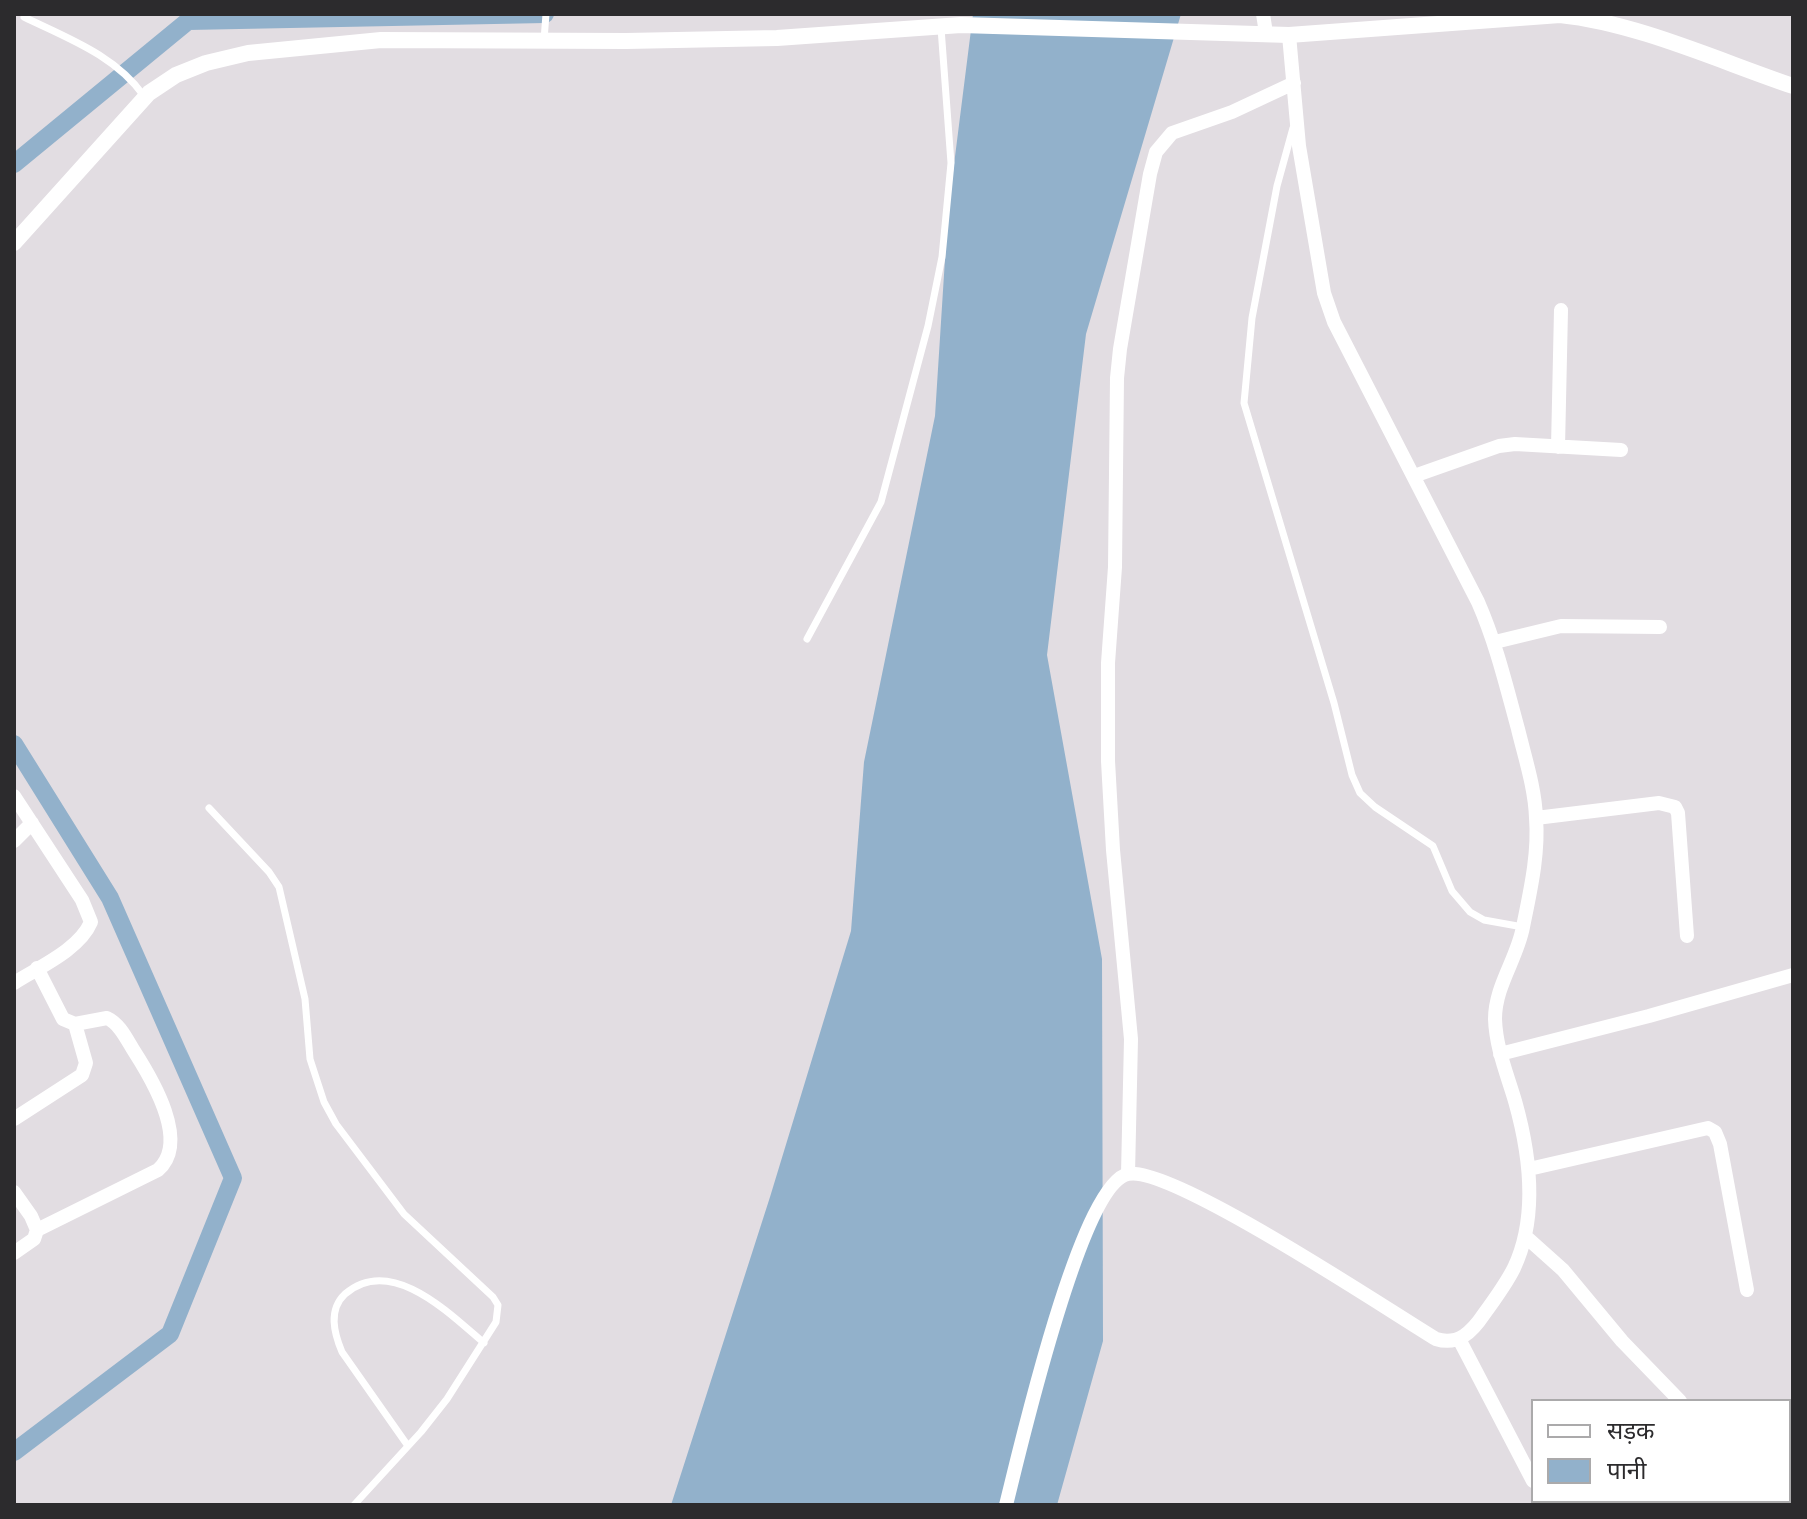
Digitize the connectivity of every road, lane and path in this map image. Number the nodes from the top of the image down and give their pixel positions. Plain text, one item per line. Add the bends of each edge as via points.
1 (1263, 14) edge
2 (24, 17) dead end
3 (546, 18) edge
4 (941, 28) junction
5 (1262, 33) junction
6 (1289, 35) junction
7 (544, 40) junction
8 (1294, 83) junction
9 (1793, 86) edge
10 (141, 92) junction
11 (1297, 117) junction
12 (14, 243) edge
13 (1561, 310) dead end
14 (1558, 447) junction
15 (1621, 450) dead end
16 (1414, 476) junction
17 (1660, 627) dead end
18 (807, 639) dead end
19 (1495, 642) junction
20 (14, 796) edge
21 (209, 808) dead end
22 (1536, 818) junction
23 (32, 823) junction
24 (14, 841) edge
25 (1523, 927) junction
26 (1687, 936) dead end
27 (37, 968) junction
28 (1793, 975) edge
29 (14, 983) edge
30 (75, 1024) junction
31 (1500, 1054) junction
32 (14, 1119) edge
33 (1529, 1169) junction
34 (1128, 1174) junction
35 (14, 1192) edge
36 (37, 1230) junction
37 (1525, 1236) junction
38 (14, 1253) edge
39 (1747, 1290) dead end
40 (1459, 1339) junction
41 (484, 1343) junction
42 (1678, 1399) edge
43 (408, 1446) junction
44 (1531, 1477) edge
45 (354, 1505) edge
46 (1006, 1505) edge

1 - 5 street
2 - 10 lane via 89,49
3 - 7 lane
4 - 5 street
4 - 7 street via 777,38
4 - 18 lane via 951,163 942,257 928,326 881,502
5 - 6 street
6 - 8 street
6 - 9 street via 1560,15 1591,18
7 - 10 street via 381,40 248,53 206,63
8 - 11 street
8 - 34 street via 1172,133 1162,143 1150,174 1125,320 1117,378 1108,761 1131,1039
10 - 12 street
11 - 16 street via 1324,293
11 - 25 lane via 1277,186 1252,318 1244,403 1360,793 1433,846 1452,891 1470,912
13 - 14 street
14 - 15 street
14 - 16 street via 1499,446
16 - 19 street
17 - 19 street via 1561,626
19 - 22 street
20 - 23 street
21 - 41 lane via 279,887 305,999 310,1059 324,1102 404,1214 493,1297 498,1305 496,1322
22 - 25 street
22 - 26 street via 1659,803 1675,807
23 - 24 street
23 - 27 street via 91,922 86,934
25 - 31 street via 1497,996
27 - 29 street
27 - 30 street via 63,1019
28 - 31 street
30 - 32 street via 86,1063 82,1075
30 - 36 street via 107,1018 118,1026 162,1103 169,1126 168,1157 158,1170
31 - 33 street
33 - 37 street
33 - 39 street via 1708,1128 1720,1144
34 - 40 street via 1151,1177 1218,1206 1436,1339
34 - 46 street via 1095,1213 1071,1272
35 - 36 street
36 - 38 street via 34,1239
37 - 40 street via 1500,1292 1474,1328
37 - 42 street via 1563,1270
40 - 44 street
41 - 43 lane
41 - 43 lane via 443,1308 404,1286 368,1281 342,1297 334,1334
43 - 45 lane

